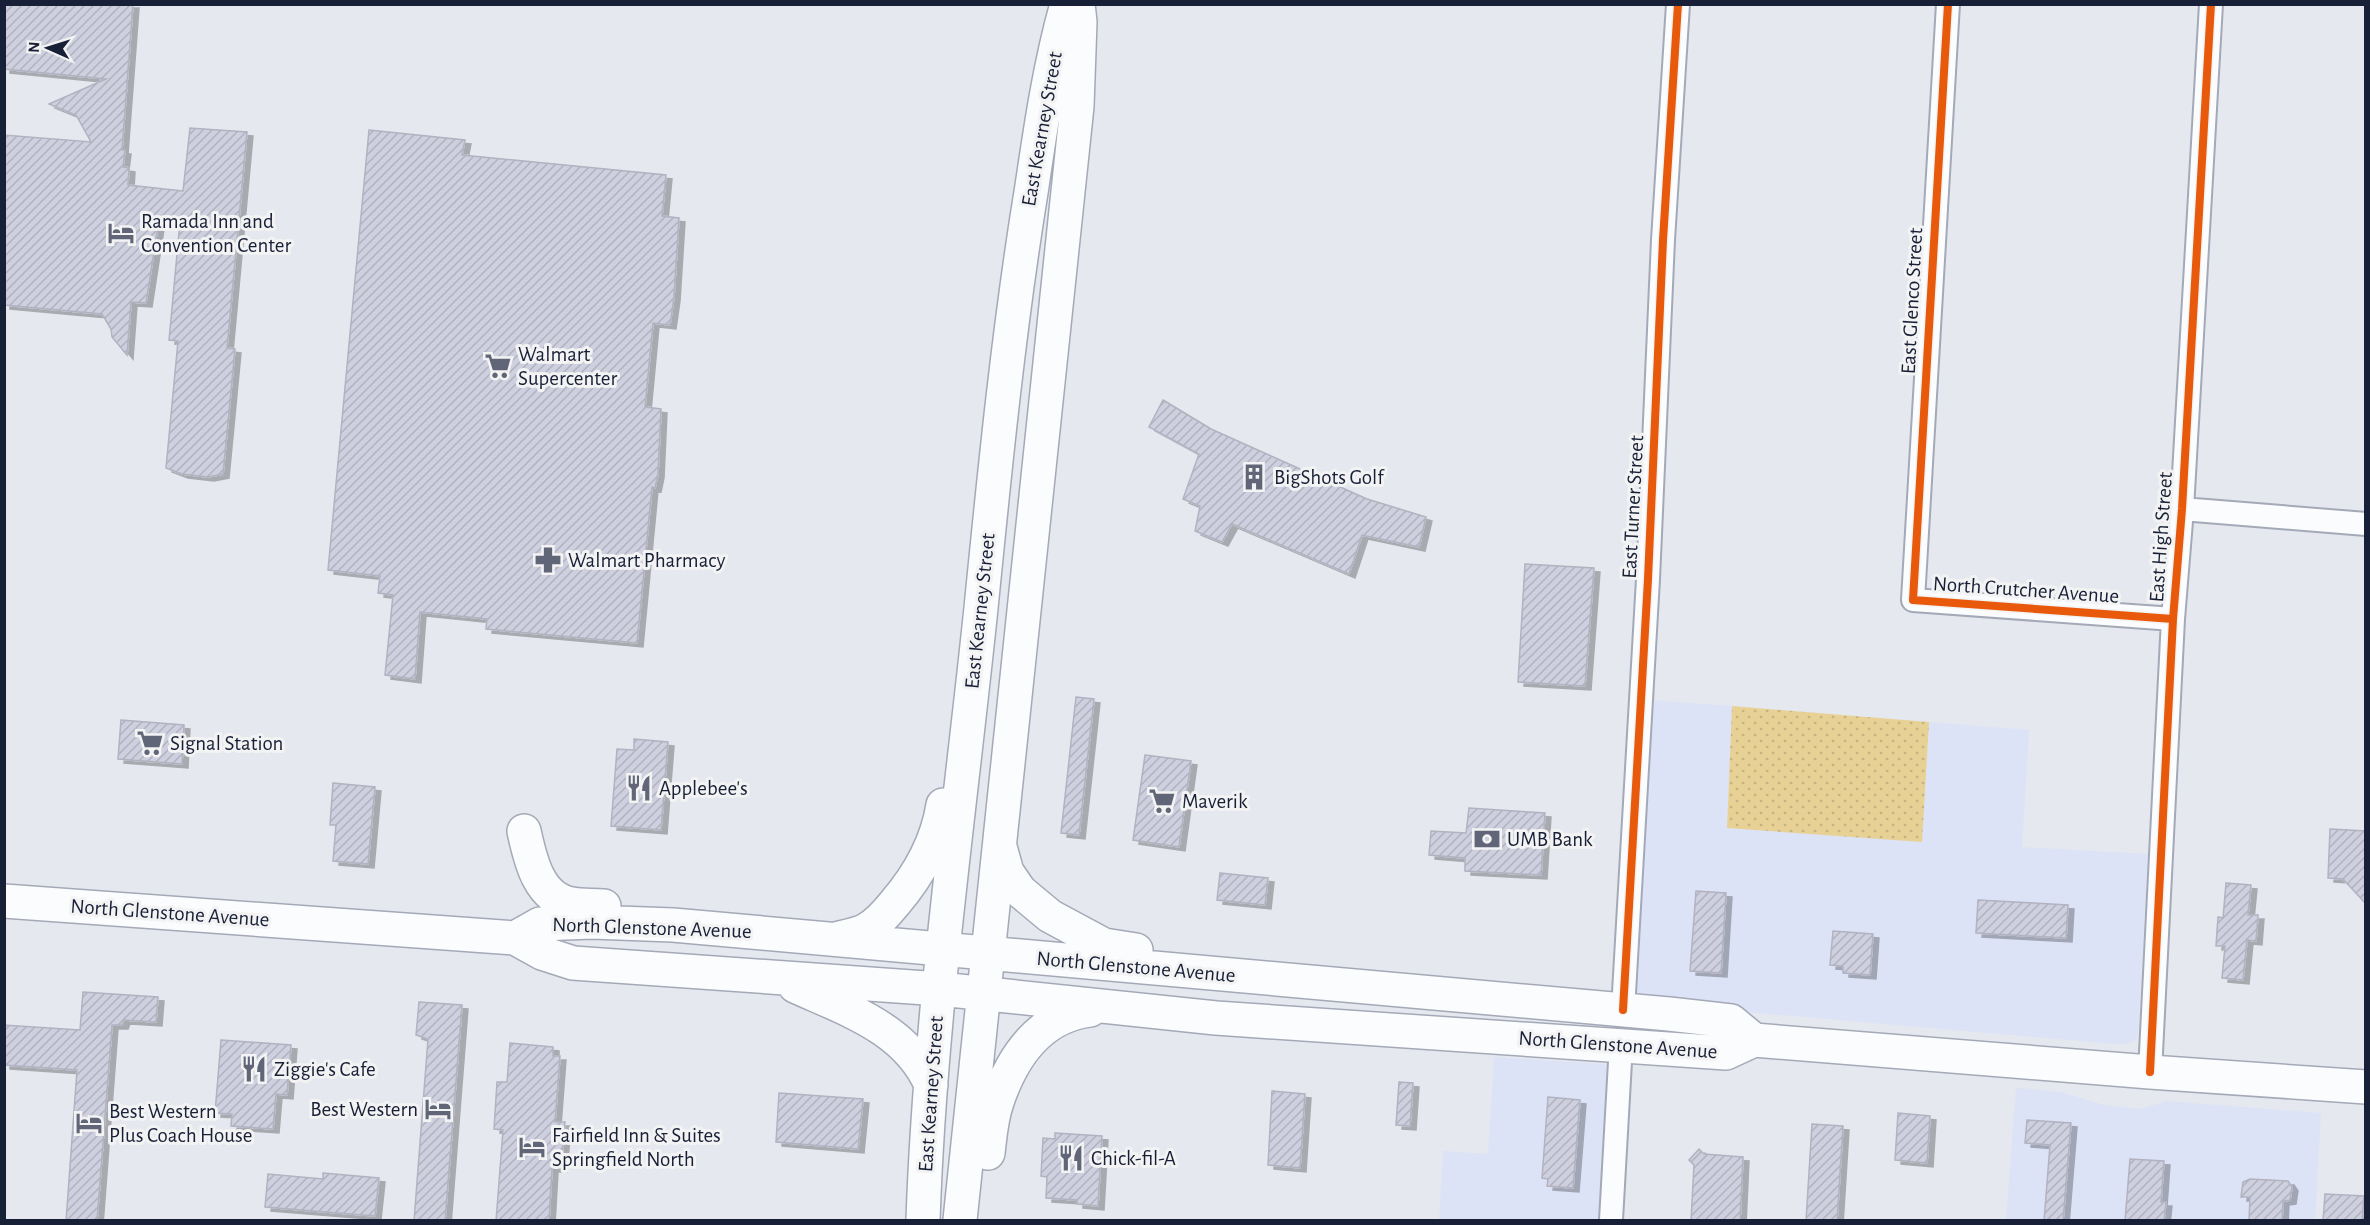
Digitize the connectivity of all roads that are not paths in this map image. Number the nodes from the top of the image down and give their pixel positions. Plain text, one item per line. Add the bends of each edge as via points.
1 (1067, 4) edge
2 (1078, 4) edge
3 (1678, 4) edge
4 (1948, 4) edge
5 (2211, 4) edge
6 (1001, 416) junction
7 (2182, 509) junction
8 (2366, 524) edge
9 (1913, 600) joint
10 (2173, 619) junction
11 (524, 831) dead end
12 (999, 845) junction
13 (4, 901) edge
14 (723, 929) junction
15 (515, 938) junction
16 (834, 939) junction
17 (943, 949) junction
18 (986, 952) junction
19 (777, 978) junction
20 (940, 989) junction
21 (1402, 991) junction
22 (983, 993) junction
23 (1113, 1007) junction
24 (1623, 1010) junction
25 (1742, 1030) junction
26 (1478, 1035) junction
27 (1621, 1044) junction
28 (2150, 1072) junction
29 (931, 1085) junction
30 (2366, 1088) edge
31 (923, 1221) edge
32 (961, 1221) edge
33 (1611, 1221) edge

1 - 6 main road, East Kearney Street via 1046,97 1026,221
2 - 12 main road, East Kearney Street via 1077,106
3 - 24 street, East Turner Street
4 - 9 street, East Glenco Street
5 - 7 street, East High Street
6 - 16 main road via 970,550 946,785 935,839 913,880 880,919 868,929
6 - 17 main road, East Kearney Street
7 - 8 street
7 - 10 street, East High Street
9 - 10 street, North Crutcher Avenue
10 - 28 street, East High Street
11 - 14 main road via 535,873 558,900 653,910
12 - 18 main road, East Kearney Street
12 - 21 main road via 1006,872 1020,891 1050,916 1104,945 1323,967
13 - 15 main road, North Glenstone Avenue
14 - 15 main road, North Glenstone Avenue via 540,924
14 - 16 main road, North Glenstone Avenue
15 - 19 main road, North Glenstone Avenue via 542,953 573,963
16 - 17 main road, North Glenstone Avenue
17 - 18 main road, North Glenstone Avenue
17 - 20 main road, East Kearney Street
18 - 21 main road, North Glenstone Avenue
18 - 22 main road, East Kearney Street
19 - 20 main road, North Glenstone Avenue
19 - 29 main road via 884,1029 918,1059
20 - 22 main road, North Glenstone Avenue
20 - 29 main road, East Kearney Street
21 - 24 main road, North Glenstone Avenue
22 - 23 main road, North Glenstone Avenue
22 - 32 main road, East Kearney Street
23 - 26 main road, North Glenstone Avenue via 1315,1026
23 - 32 main road via 1058,1017 1022,1051 996,1103 981,1192
24 - 25 main road, North Glenstone Avenue
24 - 26 main road via 1616,1019 1599,1025 1500,1020
25 - 27 main road, North Glenstone Avenue via 1726,1053
25 - 28 main road, North Glenstone Avenue
26 - 27 main road, North Glenstone Avenue
27 - 33 street
28 - 30 main road, North Glenstone Avenue
29 - 31 main road, East Kearney Street

